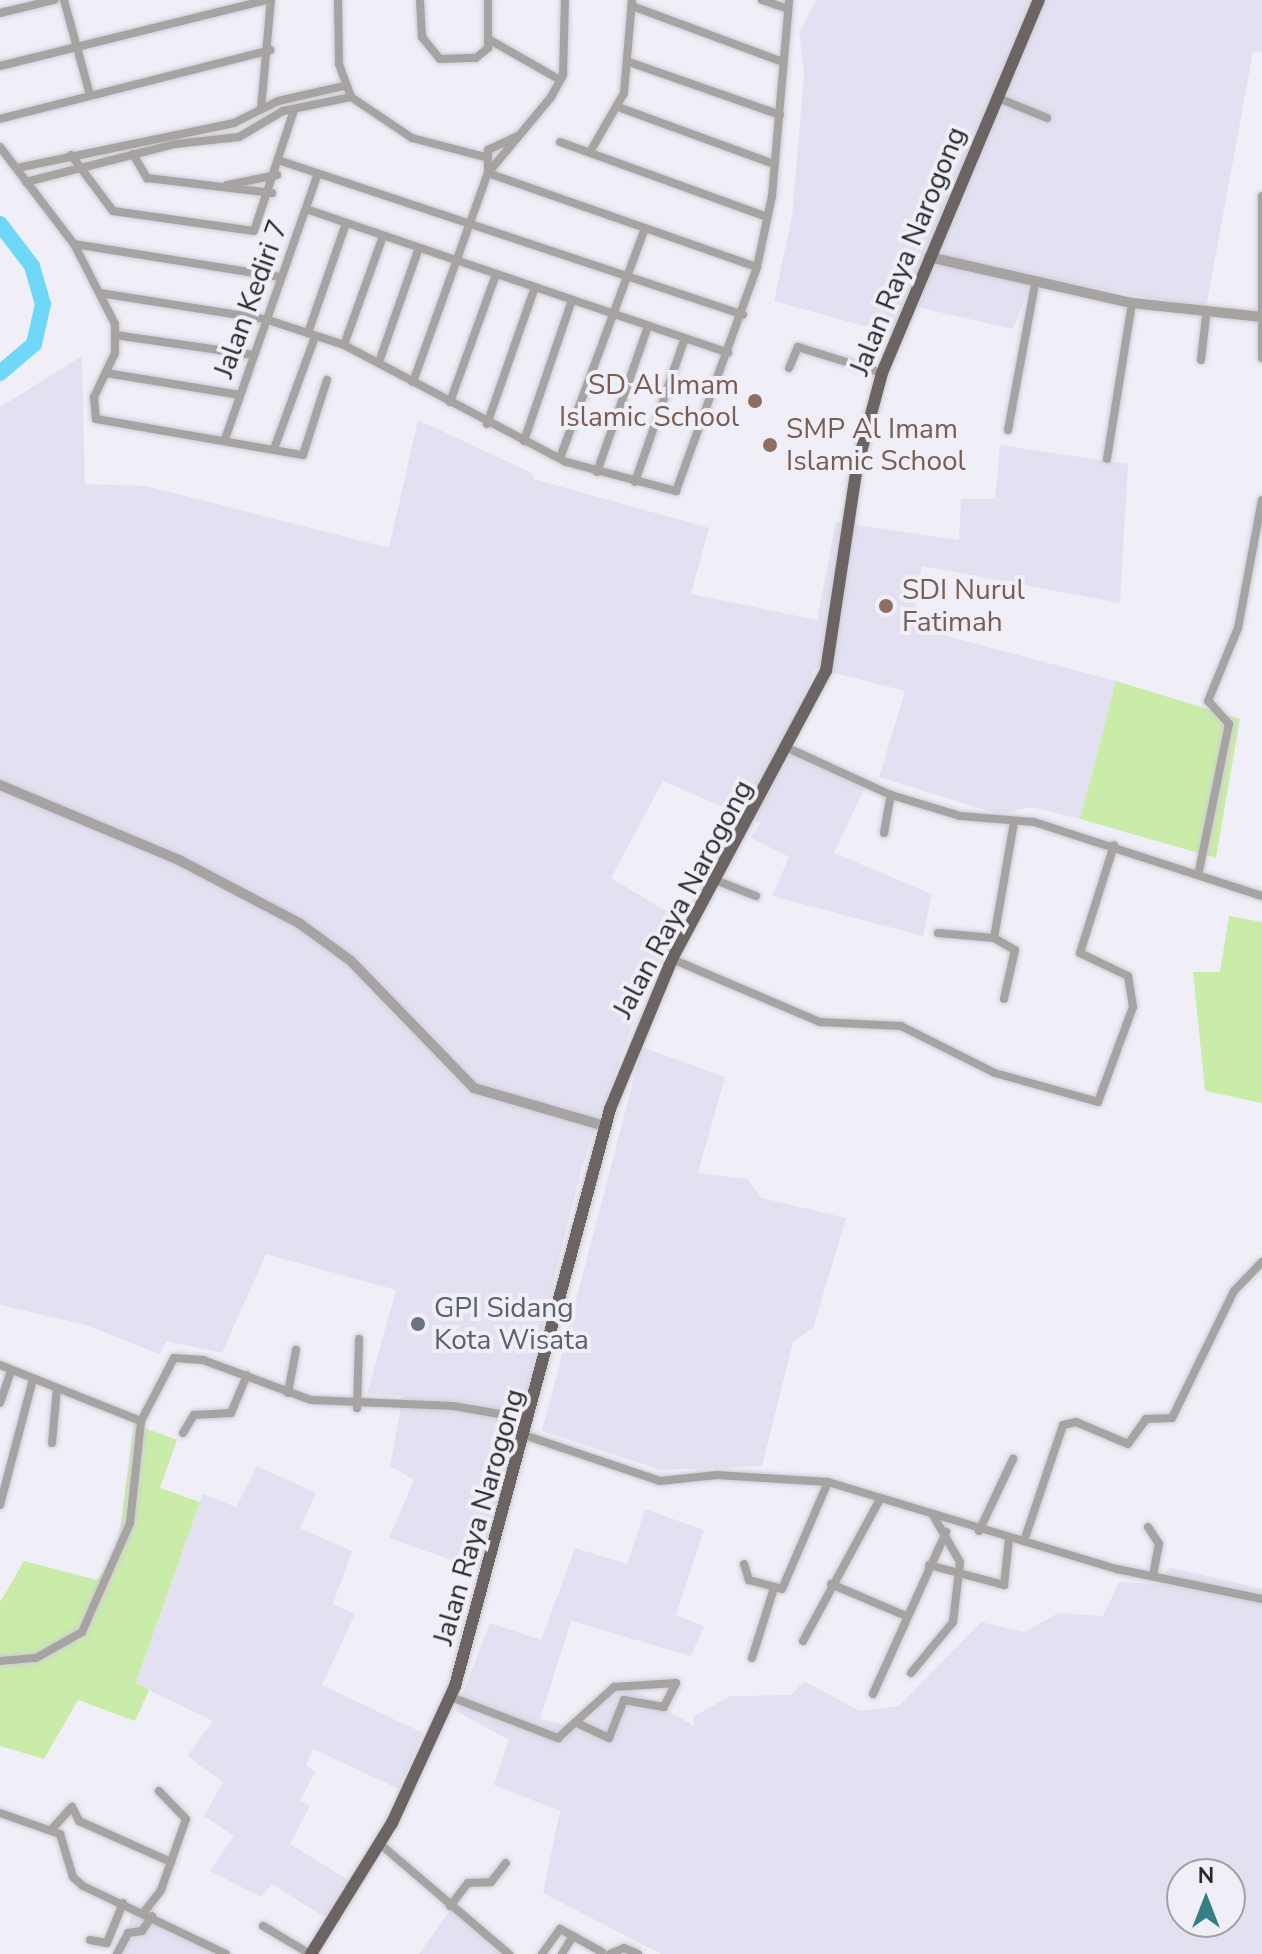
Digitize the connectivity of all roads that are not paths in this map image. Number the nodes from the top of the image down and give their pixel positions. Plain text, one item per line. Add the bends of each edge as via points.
1 (54, 0) edge
2 (64, 0) edge
3 (269, 0) edge
4 (338, 0) edge
5 (420, 0) edge
6 (488, 0) edge
7 (565, 0) edge
8 (762, 0) edge
9 (1039, 0) edge
10 (632, 3) edge
11 (787, 4) edge
12 (0, 13) edge
13 (490, 40) junction
14 (76, 47) junction
15 (270, 50) junction
16 (780, 61) junction
17 (629, 62) junction
18 (0, 66) edge
19 (560, 80) junction
20 (344, 86) junction
21 (90, 95) junction
22 (351, 97) junction
23 (998, 98) junction
24 (618, 107) junction
25 (261, 109) junction
26 (294, 110) junction
27 (780, 115) junction
28 (1047, 118) dead end
29 (0, 119) edge
30 (518, 136) junction
31 (560, 142) dead end
32 (0, 147) edge
33 (590, 152) junction
34 (133, 154) junction
35 (71, 155) junction
36 (485, 157) junction
37 (281, 161) junction
38 (774, 164) junction
39 (80, 167) junction
40 (17, 168) junction
41 (488, 173) junction
42 (318, 174) junction
43 (277, 175) junction
44 (26, 182) junction
45 (222, 187) junction
46 (272, 193) junction
47 (1262, 196) edge
48 (306, 209) junction
49 (767, 217) junction
50 (346, 223) junction
51 (472, 224) junction
52 (645, 228) junction
53 (383, 236) junction
54 (74, 244) junction
55 (419, 248) junction
56 (929, 257) junction
57 (457, 261) junction
58 (757, 267) junction
59 (496, 274) junction
60 (628, 274) junction
61 (281, 277) junction
62 (1035, 284) junction
63 (535, 287) junction
64 (100, 293) junction
65 (572, 300) junction
66 (1132, 303) junction
67 (613, 314) junction
68 (743, 315) junction
69 (1206, 316) junction
70 (1260, 317) edge
71 (265, 319) junction
72 (648, 326) junction
73 (115, 335) junction
74 (312, 335) junction
75 (685, 338) junction
76 (344, 345) junction
77 (728, 353) junction
78 (254, 355) junction
79 (1262, 358) edge
80 (1201, 360) dead end
81 (379, 362) junction
82 (789, 368) dead end
83 (106, 373) junction
84 (882, 373) junction
85 (327, 380) dead end
86 (413, 382) junction
87 (240, 395) junction
88 (450, 402) junction
89 (487, 424) junction
90 (1008, 430) dead end
91 (225, 439) junction
92 (524, 441) junction
93 (274, 449) junction
94 (560, 458) junction
95 (1107, 459) dead end
96 (597, 472) junction
97 (635, 482) junction
98 (1262, 500) edge
99 (790, 749) junction
100 (0, 785) edge
101 (891, 795) junction
102 (1014, 822) junction
103 (884, 833) dead end
104 (1114, 845) junction
105 (1199, 871) junction
106 (715, 880) junction
107 (756, 896) dead end
108 (1262, 896) edge
109 (938, 933) dead end
110 (994, 938) junction
111 (672, 959) junction
112 (1004, 999) dead end
113 (605, 1126) junction
114 (1262, 1262) edge
115 (359, 1339) dead end
116 (296, 1350) dead end
117 (0, 1365) edge
118 (11, 1371) junction
119 (247, 1375) junction
120 (33, 1379) junction
121 (57, 1388) junction
122 (288, 1393) junction
123 (0, 1403) edge
124 (357, 1408) junction
125 (532, 1419) junction
126 (141, 1421) junction
127 (183, 1433) dead end
128 (527, 1436) junction
129 (52, 1443) dead end
130 (1013, 1459) dead end
131 (2, 1469) edge
132 (828, 1482) junction
133 (880, 1499) junction
134 (0, 1505) edge
135 (933, 1515) junction
136 (1148, 1527) dead end
137 (979, 1531) junction
138 (946, 1532) junction
139 (1009, 1539) junction
140 (1024, 1541) junction
141 (744, 1564) dead end
142 (929, 1565) junction
143 (959, 1575) junction
144 (1153, 1576) junction
145 (831, 1584) junction
146 (773, 1591) junction
147 (1262, 1599) edge
148 (906, 1616) junction
149 (803, 1641) dead end
150 (752, 1658) dead end
151 (0, 1661) edge
152 (911, 1673) dead end
153 (873, 1694) dead end
154 (451, 1697) junction
155 (579, 1724) junction
156 (159, 1791) dead end
157 (0, 1813) edge
158 (52, 1829) junction
159 (380, 1844) junction
160 (171, 1862) junction
161 (506, 1863) dead end
162 (123, 1903) junction
163 (450, 1906) junction
164 (148, 1914) junction
165 (263, 1926) dead end
166 (573, 1936) junction
167 (90, 1940) dead end
168 (606, 1953) edge
169 (117, 1954) edge
170 (226, 1954) edge
171 (310, 1954) edge
172 (509, 1954) edge
173 (542, 1954) edge
174 (562, 1954) edge
175 (638, 1954) edge

1 - 12 street
2 - 14 street
3 - 14 street
3 - 15 street
4 - 20 street
5 - 13 street via 422,37 440,59 476,58
6 - 13 street
7 - 19 street
8 - 11 street
9 - 23 main road, Jalan Raya Narogong
10 - 16 street
10 - 17 street
11 - 16 street
13 - 19 street
14 - 18 street
14 - 21 street
15 - 21 street
15 - 25 street
16 - 27 street
17 - 24 street
17 - 27 street
19 - 30 street
20 - 22 street
20 - 25 street
21 - 29 street
22 - 26 street
22 - 36 street via 412,138
23 - 28 street
23 - 56 main road, Jalan Raya Narogong
24 - 33 street
24 - 38 street
25 - 35 street via 234,123
26 - 34 street via 239,137
26 - 37 street
27 - 38 street
30 - 36 street
30 - 41 street
31 - 33 street
32 - 40 street
33 - 49 street
34 - 39 street
34 - 45 street via 147,178
35 - 39 street
35 - 40 street
36 - 41 street
37 - 42 street
37 - 43 street
38 - 49 street
39 - 44 street
39 - 46 street via 113,211 247,231 258,227
40 - 44 street
41 - 51 street
41 - 52 street
42 - 48 street, Jalan Kediri 7
42 - 51 street
43 - 45 street
43 - 46 street
44 - 54 street
45 - 46 street
47 - 70 street
48 - 50 street
48 - 61 street, Jalan Kediri 7
49 - 58 street
50 - 53 street
50 - 74 street
51 - 57 street
51 - 60 street
52 - 58 street
52 - 60 street
53 - 55 street
53 - 76 street
54 - 61 street
54 - 64 street
55 - 57 street
55 - 81 street
56 - 62 street
56 - 84 main road, Jalan Raya Narogong
57 - 59 street
57 - 86 street
58 - 68 street
59 - 63 street
59 - 88 street
60 - 67 street
60 - 68 street
61 - 71 street, Jalan Kediri 7
62 - 66 street
62 - 90 street
63 - 65 street
63 - 89 street
64 - 71 street
64 - 73 street
65 - 67 street
65 - 92 street
66 - 69 street
66 - 95 street
67 - 72 street
67 - 94 street
68 - 77 street
69 - 70 street
69 - 80 street
70 - 79 street
71 - 74 street
71 - 78 street, Jalan Kediri 7
72 - 75 street
72 - 96 street
73 - 78 street
73 - 83 street
74 - 76 street
74 - 93 street
75 - 77 street
75 - 97 street
76 - 81 street
77 - 97 street via 680,487
78 - 87 street, Jalan Kediri 7
81 - 86 street
82 - 84 street via 798,347
83 - 87 street
83 - 91 street via 94,397 96,419
84 - 99 main road, Jalan Raya Narogong via 859,453 826,671
85 - 93 street via 303,455
86 - 88 street
87 - 91 street, Jalan Kediri 7
88 - 89 street
89 - 92 street
91 - 93 street
92 - 94 street
94 - 96 street
96 - 97 street
98 - 105 street via 1238,628 1208,701 1229,724
99 - 101 street
99 - 106 main road, Jalan Raya Narogong
100 - 113 street via 179,860 299,923 351,961 474,1088
101 - 102 street via 960,816
101 - 103 street
102 - 104 street
102 - 110 street
104 - 105 street
104 - 111 street via 1080,953 1128,976 1133,1007 1098,1102 995,1073 901,1026 820,1022 718,985
105 - 108 street
106 - 107 street
106 - 111 main road, Jalan Raya Narogong
109 - 110 street
110 - 112 street via 1015,950
111 - 113 main road, Jalan Raya Narogong
113 - 125 main road, Jalan Raya Narogong
114 - 140 street via 1234,1291 1172,1418 1146,1419 1128,1444 1076,1422 1063,1425
115 - 124 street
116 - 122 street
117 - 118 street
118 - 120 street
118 - 123 street
119 - 122 street
119 - 126 street via 174,1358
119 - 127 street via 231,1413 194,1415
120 - 121 street
120 - 131 street
121 - 126 street
121 - 129 street
122 - 124 street
124 - 125 street via 453,1406
125 - 128 main road, Jalan Raya Narogong
126 - 151 street via 130,1523 82,1632 36,1658
128 - 132 street via 660,1481 717,1475
128 - 154 main road, Jalan Raya Narogong
130 - 137 street
131 - 134 street
132 - 133 street
132 - 146 street via 784,1587
133 - 135 street
133 - 145 street
135 - 137 street
135 - 138 street
136 - 144 street via 1159,1544
137 - 139 street
138 - 142 street
138 - 143 street
139 - 140 street
139 - 143 street via 1006,1584
140 - 144 street
141 - 146 street via 749,1580
142 - 143 street
142 - 148 street
143 - 152 street via 951,1629
144 - 147 street
145 - 148 street
145 - 149 street
146 - 150 street
148 - 153 street
154 - 155 street via 558,1738
154 - 159 main road, Jalan Raya Narogong
155 - 155 street via 614,1687 676,1683 664,1707 624,1700 609,1738
156 - 160 street via 186,1815
157 - 158 street
158 - 160 street via 72,1807 79,1821
158 - 162 street via 68,1844 73,1877
159 - 163 street
159 - 171 main road, Jalan Raya Narogong
160 - 164 street
161 - 163 street via 491,1882 468,1883
162 - 164 street
162 - 167 street via 107,1943
163 - 172 street
164 - 169 street via 142,1931 125,1936
164 - 170 street
165 - 171 street
166 - 168 street
166 - 173 street via 560,1929
166 - 174 street
168 - 175 street via 624,1948

